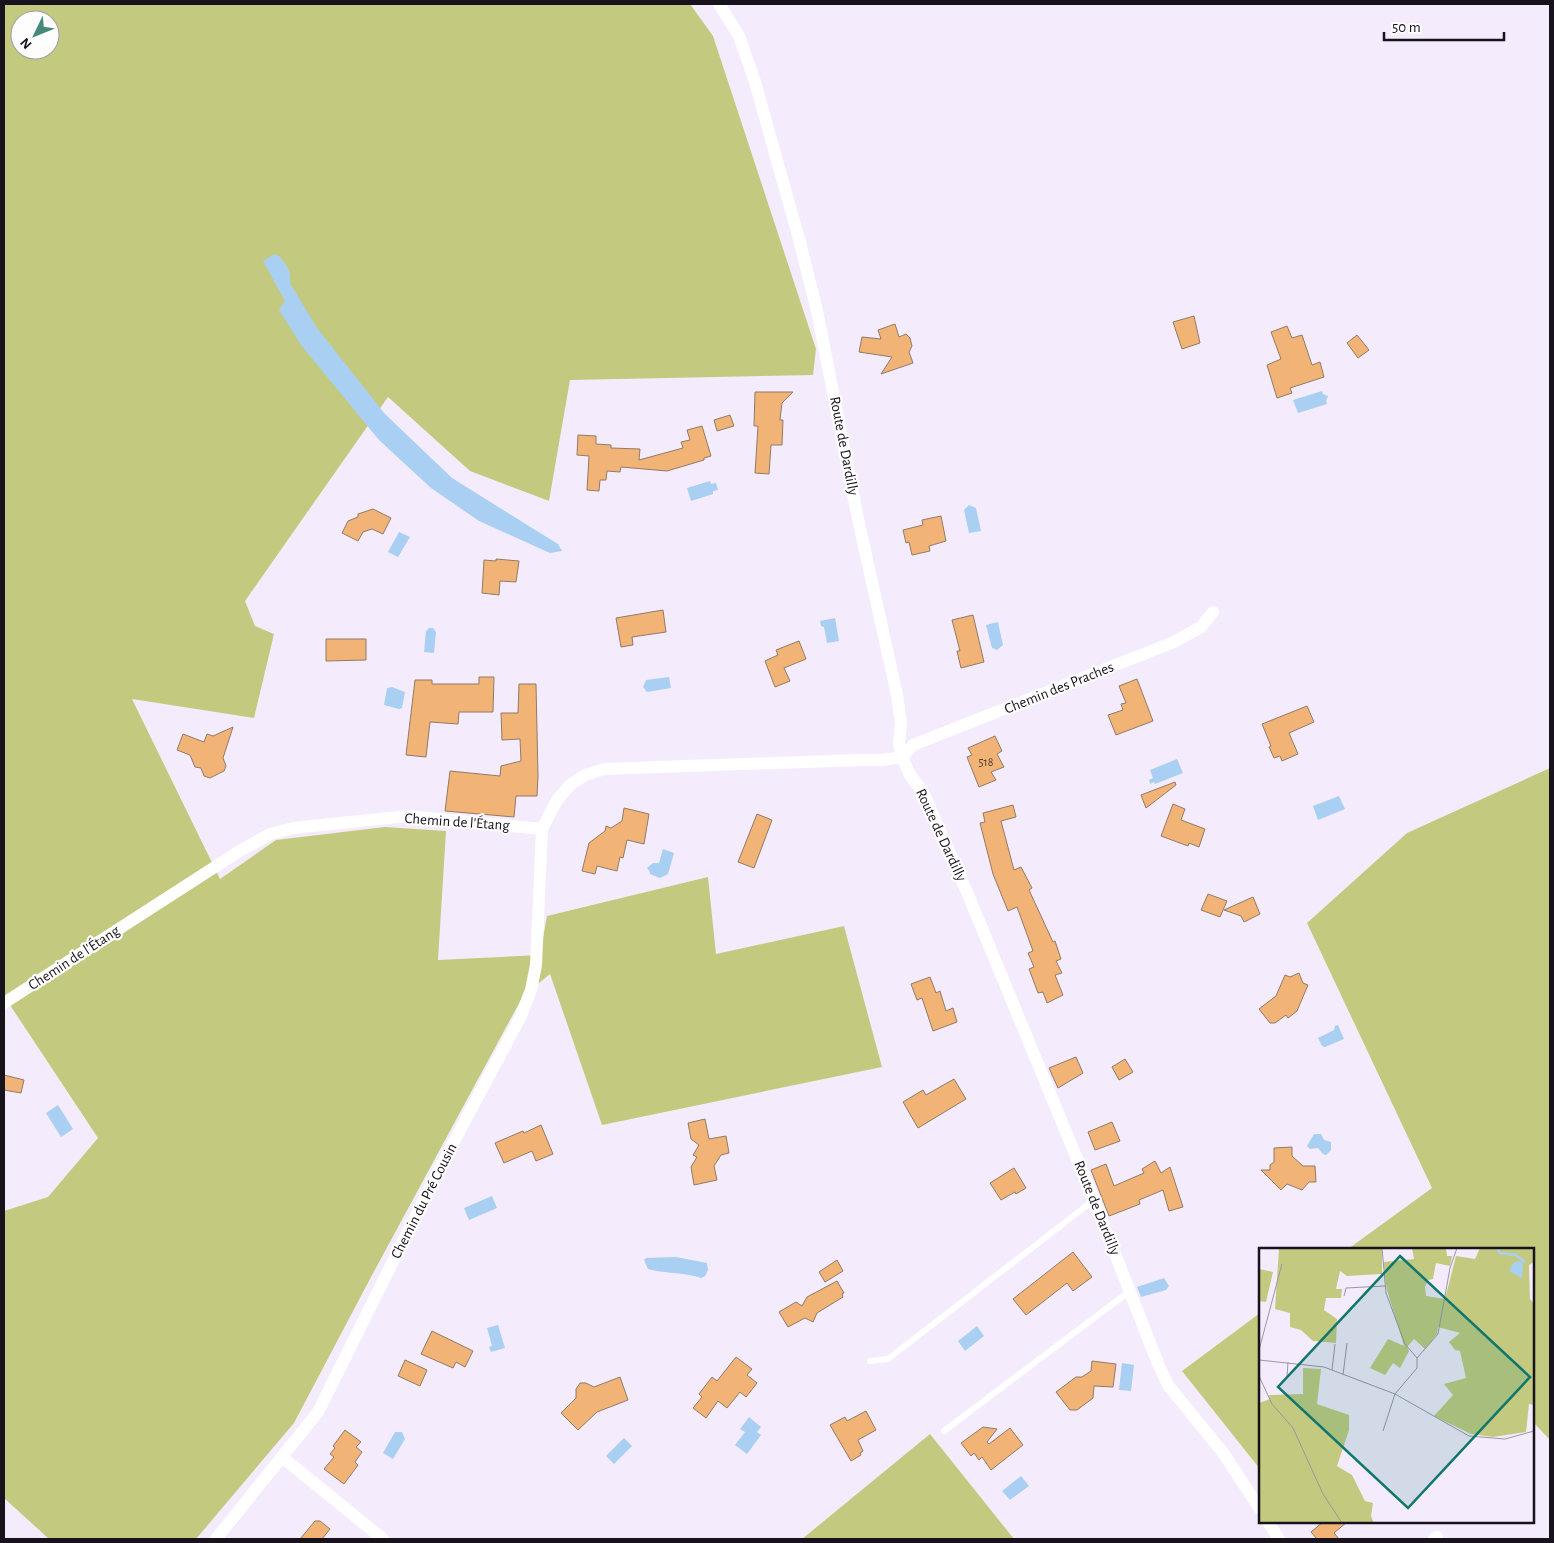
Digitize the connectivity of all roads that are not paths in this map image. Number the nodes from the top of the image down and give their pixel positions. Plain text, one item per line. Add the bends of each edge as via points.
1 (719, 4) edge
2 (1213, 612) dead end
3 (902, 757) junction
4 (542, 829) junction
5 (4, 1003) edge
6 (1094, 1200) junction
7 (1130, 1291) junction
8 (870, 1362) dead end
9 (944, 1431) dead end
10 (282, 1457) junction
11 (1259, 1507) edge
12 (1269, 1523) edge
13 (216, 1539) edge
14 (383, 1539) edge
15 (1279, 1539) edge

1 - 3 street, Route de Dardilly via 738,36 755,82 817,311 897,696
2 - 3 street, Chemin des Praches via 1201,626 1174,642 913,745
3 - 4 street via 604,769 585,775 570,786 557,800
3 - 6 street, Route de Dardilly via 923,792 967,892
4 - 5 street, Chemin de l'Étang via 408,816 293,828 270,834
4 - 10 street, Chemin du Pré Cousin via 536,965 521,1016 436,1175 318,1412
6 - 7 street, Route de Dardilly
6 - 8 lane via 888,1359
7 - 9 lane
7 - 11 street, Route de Dardilly via 1168,1385 1224,1454
10 - 13 street, Chemin du Pré Cousin
10 - 14 street
12 - 15 street

